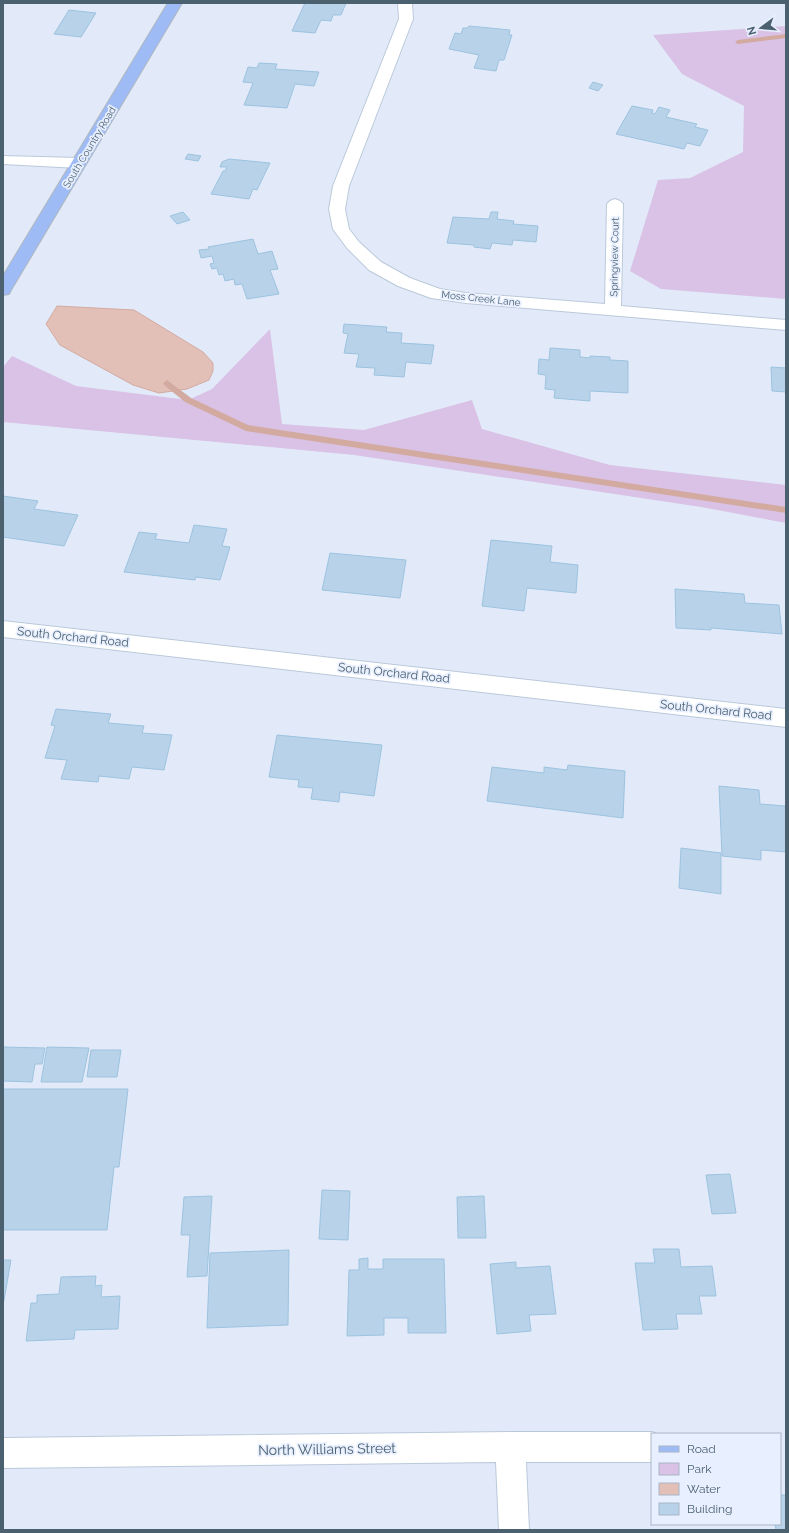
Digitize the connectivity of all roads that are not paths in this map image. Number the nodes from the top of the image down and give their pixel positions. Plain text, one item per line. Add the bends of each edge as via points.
1 (175, 3) edge
2 (405, 3) edge
3 (3, 160) edge
4 (79, 163) junction
5 (615, 204) dead end
6 (3, 290) edge
7 (613, 310) junction
8 (786, 325) edge
9 (3, 629) edge
10 (786, 718) edge
11 (510, 1447) junction
12 (651, 1447) edge
13 (3, 1453) edge
14 (514, 1530) edge

1 - 4 main road, South Country Road
2 - 7 street, Moss Creek Lane via 406,19 341,186 337,208 341,229 375,266 404,282 437,294
3 - 4 street
4 - 6 main road, South Country Road
5 - 7 street, Springview Court
7 - 8 street, Moss Creek Lane
9 - 10 street, South Orchard Road
11 - 12 street, North Williams Street
11 - 13 street, North Williams Street
11 - 14 street

